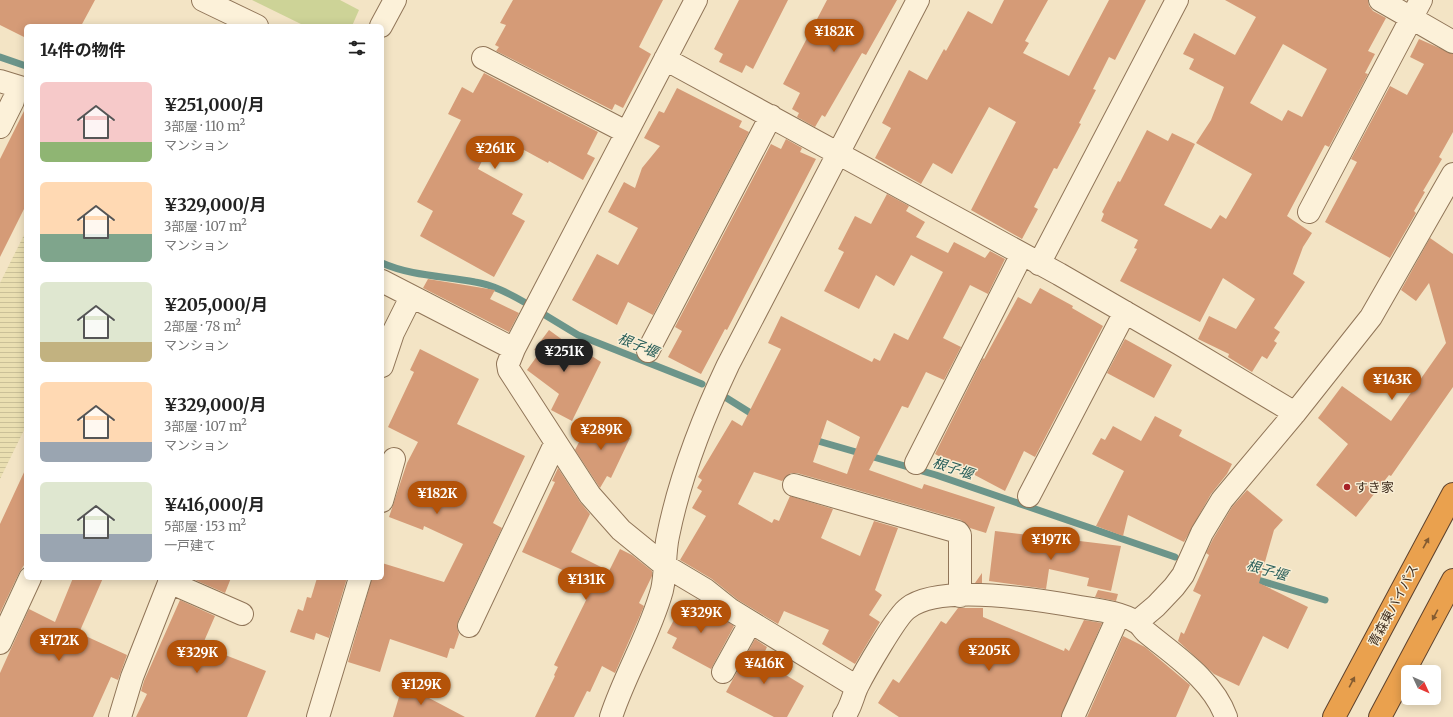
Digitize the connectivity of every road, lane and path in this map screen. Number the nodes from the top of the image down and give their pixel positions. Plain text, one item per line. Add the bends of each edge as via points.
1 (202, 0) edge
2 (395, 0) edge
3 (696, 0) edge
4 (918, 0) edge
5 (1178, 0) edge
6 (1380, 0) edge
7 (1416, 9) edge
8 (252, 24) edge
9 (382, 24) edge
10 (1453, 42) edge
11 (484, 58) dead end
12 (665, 59) junction
13 (0, 81) edge
14 (19, 95) edge
15 (771, 116) junction
16 (0, 127) edge
17 (626, 132) junction
18 (838, 152) junction
19 (1453, 174) edge
20 (1309, 212) dead end
21 (1031, 259) junction
22 (384, 282) edge
23 (412, 297) junction
24 (1126, 312) junction
25 (514, 349) junction
26 (648, 351) dead end
27 (384, 360) edge
28 (1295, 413) junction
29 (556, 444) junction
30 (394, 459) dead end
31 (916, 463) dead end
32 (794, 484) dead end
33 (384, 494) edge
34 (1453, 494) edge
35 (1029, 496) dead end
36 (664, 565) junction
37 (29, 580) edge
38 (170, 580) edge
39 (359, 580) edge
40 (1453, 580) edge
41 (960, 596) junction
42 (242, 614) dead end
43 (1128, 618) junction
44 (750, 623) junction
45 (469, 626) dead end
46 (0, 643) edge
47 (723, 672) dead end
48 (857, 687) junction
49 (853, 714) edge
50 (120, 717) edge
51 (318, 717) edge
52 (611, 717) edge
53 (1073, 717) edge
54 (1226, 717) edge
55 (1334, 717) edge
56 (1380, 717) edge

1 - 8 street
2 - 9 street
3 - 12 street
4 - 18 street
5 - 21 street
6 - 7 street
7 - 10 street
7 - 20 street
11 - 17 street
12 - 15 street
12 - 17 street
13 - 14 street
14 - 16 street
15 - 18 street
15 - 26 street
17 - 25 street
18 - 21 street
18 - 36 street via 704,414 668,535
19 - 28 street via 1371,317
21 - 24 street
21 - 31 street
22 - 23 street
23 - 25 street
23 - 27 street via 393,334
24 - 28 street
24 - 35 street
25 - 29 street via 508,364 509,370
28 - 43 street via 1222,500 1174,587 1156,606
29 - 36 street via 606,515
29 - 45 street
30 - 33 street
32 - 41 street via 958,532
55 -> 34 highway, 青森東バイパス
36 - 44 street via 706,590
36 - 52 street via 662,588 655,611
37 - 46 street
38 - 42 street
38 - 50 street via 135,670
39 - 51 street
40 -> 56 highway
41 - 43 street via 1008,596 1049,601
41 - 48 street via 926,599 901,613
43 - 53 street
43 - 54 street via 1180,659 1211,689 1223,707
44 - 47 street
44 - 48 street
48 - 49 street

